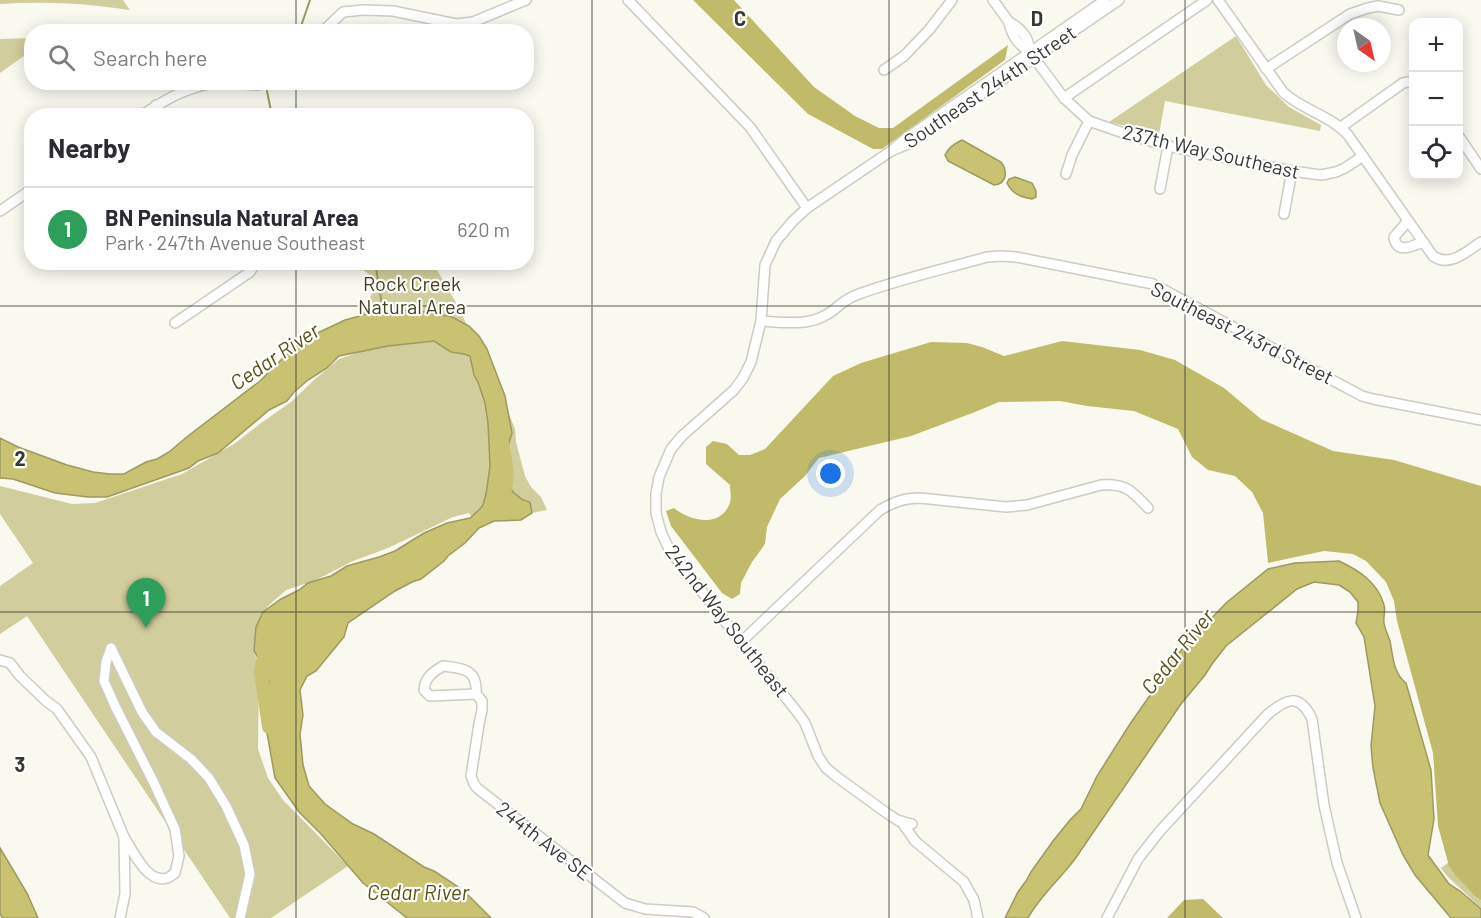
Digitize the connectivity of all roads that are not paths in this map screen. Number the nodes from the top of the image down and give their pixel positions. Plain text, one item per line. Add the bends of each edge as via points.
1 (526, 0) edge
2 (628, 0) edge
3 (952, 0) edge
4 (993, 0) edge
5 (1105, 0) edge
6 (1119, 0) edge
7 (1207, 0) edge
8 (1218, 0) edge
9 (1399, 10) dead end
10 (330, 24) edge
11 (456, 24) edge
12 (456, 24) edge
13 (929, 30) junction
14 (938, 37) dead end
15 (1032, 54) junction
16 (1266, 69) junction
17 (884, 70) dead end
18 (1409, 82) edge
19 (188, 90) edge
20 (1065, 98) junction
21 (156, 105) junction
22 (152, 108) edge
23 (158, 108) edge
24 (1089, 121) junction
25 (1341, 127) junction
26 (1463, 142) edge
27 (1168, 146) junction
28 (1363, 156) junction
29 (1481, 168) edge
30 (1292, 171) junction
31 (1066, 174) dead end
32 (1160, 189) dead end
33 (24, 194) edge
34 (807, 208) junction
35 (0, 211) edge
36 (1284, 213) dead end
37 (1408, 221) junction
38 (1423, 242) junction
39 (1481, 242) edge
40 (768, 256) joint
41 (251, 270) edge
42 (761, 321) junction
43 (175, 323) dead end
44 (1481, 420) edge
45 (1148, 508) dead end
46 (741, 642) junction
47 (0, 660) edge
48 (476, 694) junction
49 (901, 821) junction
50 (912, 824) dead end
51 (124, 837) junction
52 (120, 918) edge
53 (240, 918) edge
54 (704, 918) edge
55 (978, 918) edge
56 (1107, 918) edge
57 (1356, 918) edge

1 - 12 street via 473,22
2 - 34 street via 750,127
3 - 13 street
4 - 15 street, 237th Way Southeast via 1030,43
5 - 15 street, Southeast 244th Street
6 - 15 street, Southeast 244th Street
7 - 20 street
8 - 16 street
9 - 16 street via 1378,6 1359,10
10 - 11 street via 343,12 363,10 393,11
13 - 14 street
13 - 17 street
15 - 20 street, 237th Way Southeast
15 - 34 street, Southeast 244th Street
16 - 25 street via 1292,100
18 - 25 street
19 - 21 street
20 - 24 street, 237th Way Southeast
21 - 22 street
21 - 23 street
24 - 27 street, 237th Way Southeast
24 - 31 street
25 - 28 street
26 - 29 street
27 - 30 street, 237th Way Southeast
27 - 32 street
28 - 30 street, 237th Way Southeast via 1336,172 1321,175
28 - 37 street
30 - 36 street
33 - 35 street
34 - 40 street, Southeast 244th Street via 782,232
37 - 38 street
37 - 38 street via 1394,237 1395,242 1402,248
38 - 39 street via 1437,260 1447,261
40 - 42 street, 242nd Way Southeast
41 - 43 street
42 - 44 street, Southeast 243rd Street via 812,321 872,289 987,257 1016,257 1153,284 1362,396
42 - 46 street, 242nd Way Southeast via 743,378 671,449 656,494 656,513 669,549
45 - 46 street via 1130,490 1113,484 1006,507 906,498 880,510
46 - 49 street, 242nd Way Southeast via 805,723 826,768
47 - 51 street via 10,663 57,708 91,757
48 - 48 street, 244th Ave SE via 430,696 424,683 443,666 453,667 475,678
48 - 54 street, 244th Ave SE via 483,710 471,776 477,788 625,903 645,909 693,912
49 - 50 street, 242nd Way Southeast
49 - 55 street via 915,841 964,882
51 - 52 street via 125,894
51 - 53 street via 154,878 167,878 175,873 179,856 175,829 104,681 111,648 156,732 209,778 226,806 244,845 250,874
56 - 57 street via 1138,859 1159,832 1267,715 1292,701 1307,709 1312,719 1329,828

